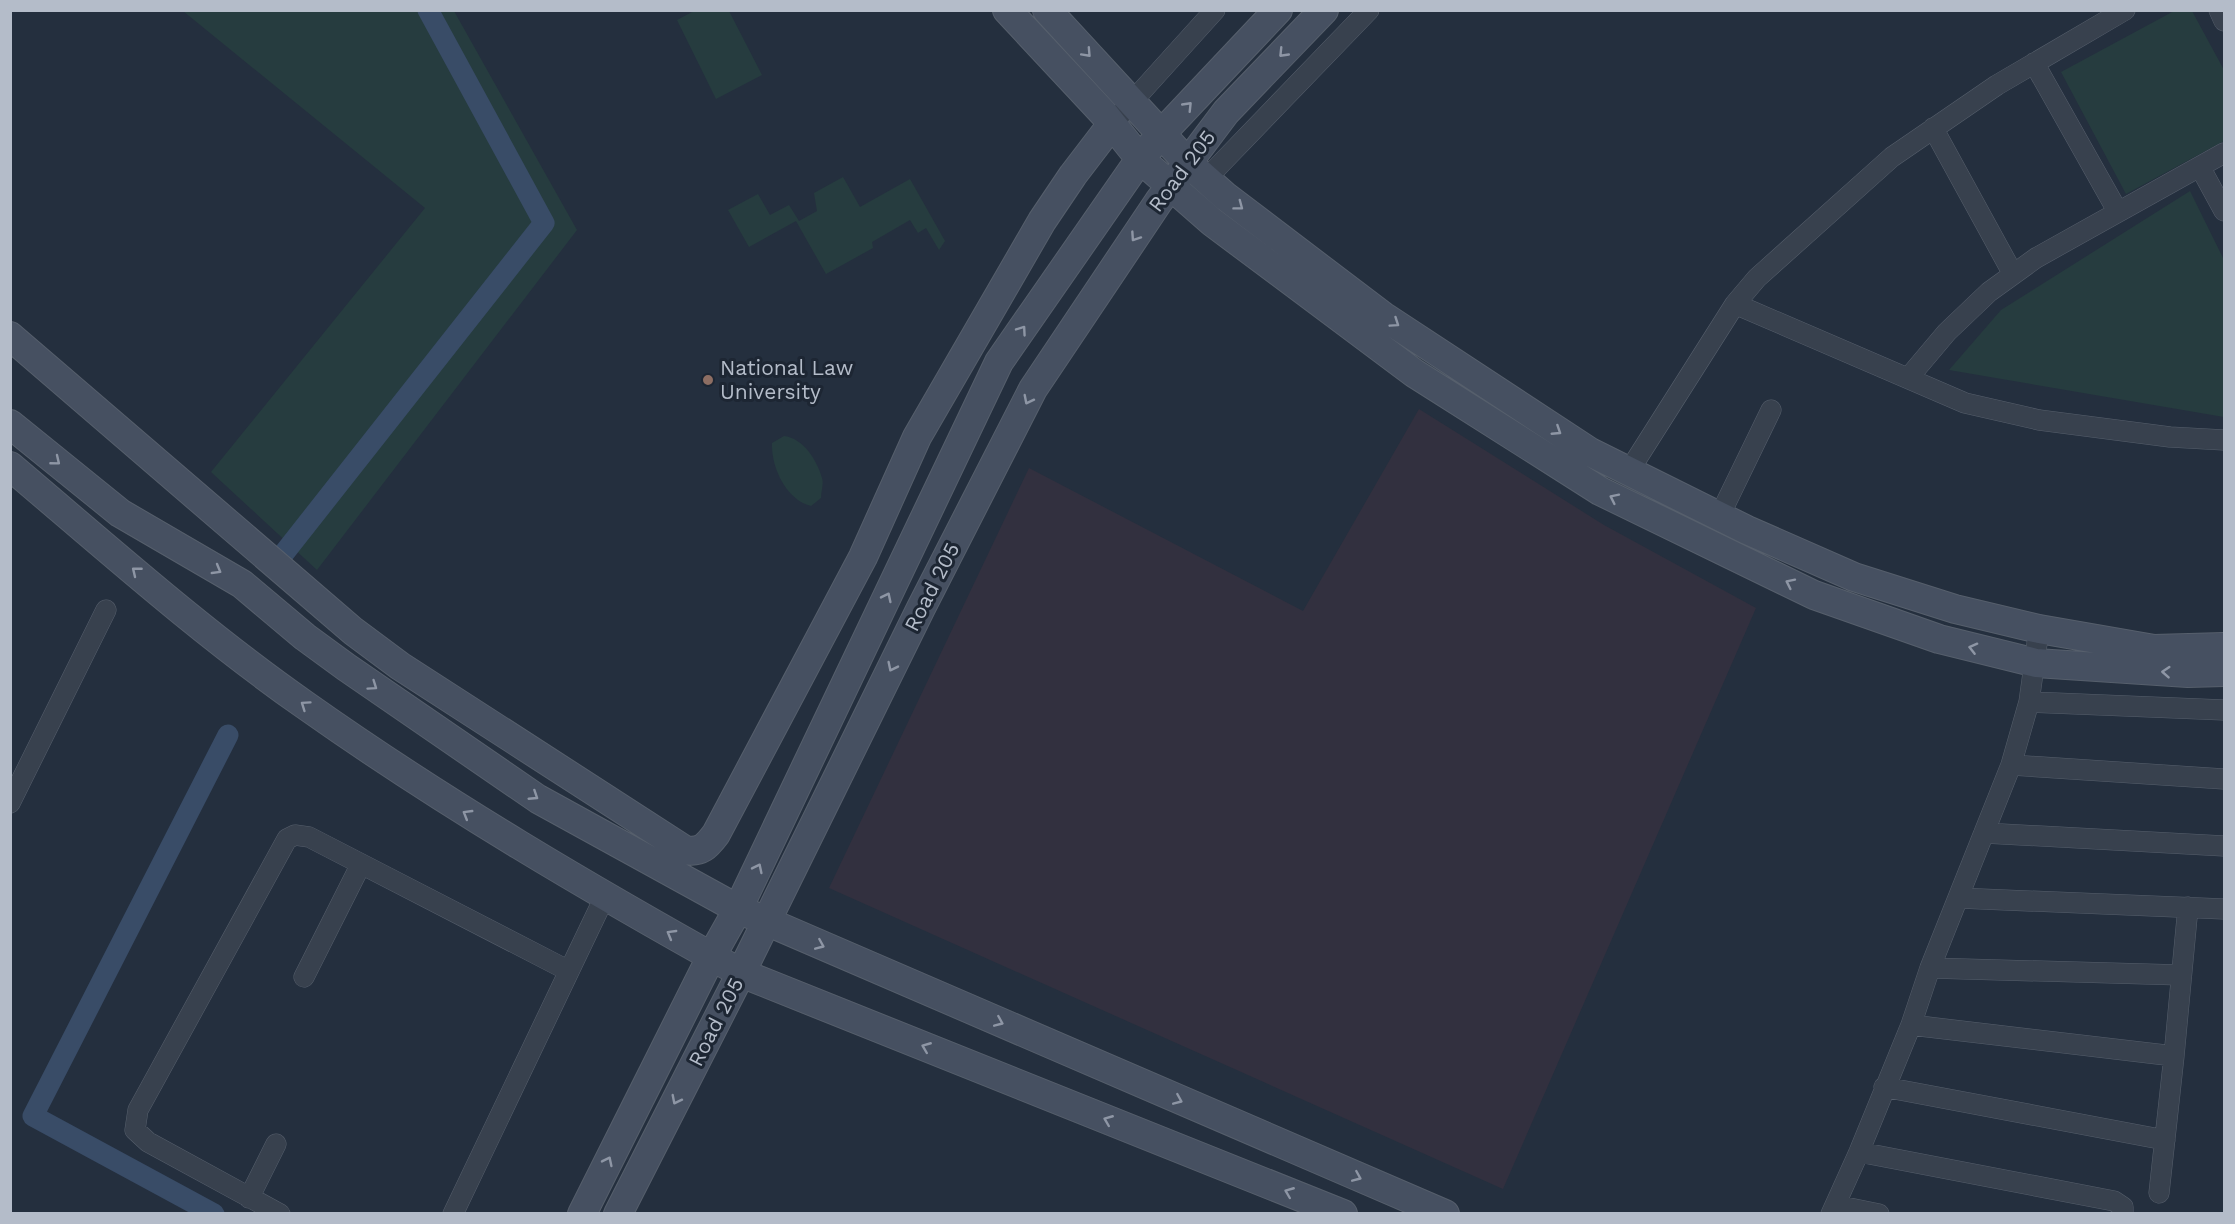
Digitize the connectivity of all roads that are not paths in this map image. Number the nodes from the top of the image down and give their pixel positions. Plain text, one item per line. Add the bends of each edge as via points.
1 (1007, 10) edge
2 (1047, 10) edge
3 (1215, 10) edge
4 (1278, 10) edge
5 (1324, 10) edge
6 (1369, 10) edge
7 (2125, 10) edge
8 (2219, 10) edge
9 (2224, 21) edge
10 (2034, 63) junction
11 (1131, 101) junction
12 (1112, 124) junction
13 (1933, 128) junction
14 (1161, 134) junction
15 (2224, 153) edge
16 (1140, 159) junction
17 (2200, 167) junction
18 (1197, 171) junction
19 (1171, 185) junction
20 (2224, 211) edge
21 (2118, 212) junction
22 (2013, 274) junction
23 (1735, 304) junction
24 (10, 336) edge
25 (1909, 377) junction
26 (1771, 410) dead end
27 (10, 424) edge
28 (2224, 440) edge
29 (10, 466) edge
30 (1629, 471) junction
31 (1719, 517) junction
32 (106, 610) dead end
33 (2039, 629) junction
34 (2224, 647) edge
35 (2036, 663) junction
36 (2224, 672) edge
37 (2029, 702) junction
38 (2224, 710) edge
39 (2011, 765) junction
40 (2224, 779) edge
41 (10, 803) edge
42 (1984, 833) junction
43 (2224, 846) edge
44 (361, 864) junction
45 (605, 896) junction
46 (1958, 898) junction
47 (2188, 907) junction
48 (738, 909) junction
49 (2224, 909) edge
50 (766, 922) junction
51 (711, 957) junction
52 (1930, 968) junction
53 (569, 971) junction
54 (741, 973) junction
55 (2181, 975) junction
56 (304, 977) dead end
57 (1911, 1025) junction
58 (2174, 1056) junction
59 (1884, 1087) junction
60 (2164, 1140) junction
61 (276, 1144) dead end
62 (1859, 1152) junction
63 (2159, 1193) dead end
64 (249, 1198) junction
65 (1833, 1209) edge
66 (280, 1214) edge
67 (453, 1214) edge
68 (582, 1214) edge
69 (618, 1214) edge
70 (1343, 1214) edge
71 (1444, 1214) edge
72 (1879, 1214) edge
73 (2123, 1214) edge

1 - 12 main road
2 -> 11 main road
3 - 11 street
14 -> 4 main road, Road 205
5 -> 18 main road, Road 205 via 1226,112
6 - 18 street
7 - 10 street
8 - 9 street
10 - 13 street
10 - 21 street
11 - 12 street
11 - 14 main road
12 - 16 main road
12 - 24 main road via 1042,221 917,437 863,557 716,834 706,847 695,852 685,850 372,645
13 - 22 street
13 - 23 street via 1892,157 1757,278
14 - 16 main road, Road 205
14 - 18 main road
15 - 17 street
16 - 19 main road
48 -> 16 main road, Road 205 via 999,362
17 - 20 street
17 - 21 street
18 - 19 main road, Road 205
18 -> 30 main road via 1383,316 1590,452
35 -> 19 main road via 1939,639 1814,595 1600,491 1414,374 1212,222
19 -> 50 main road, Road 205 via 1033,389
21 - 22 street
22 - 25 street via 1947,332
23 - 25 street
23 - 30 street
25 - 28 street via 1965,403 2038,420
26 - 31 street
27 -> 48 main road via 120,513 242,584 346,667 538,799
45 -> 29 main road via 458,808 305,705 219,640
30 - 31 main road
31 - 33 main road via 1854,577 1955,609
32 - 41 street
33 - 34 main road via 2154,649
33 - 35 street
36 -> 35 main road
35 - 37 street
37 - 38 street
37 - 39 street
39 - 40 street
39 - 42 street
42 - 43 street
42 - 46 street
44 - 53 street
44 - 56 street
44 - 64 street via 309,837 295,835 287,839 138,1110 135,1130 148,1143
51 -> 45 main road
45 - 53 street
46 - 47 street
46 - 52 street
47 - 49 street
47 - 55 street
48 - 50 main road
48 - 51 main road, Road 205
50 - 54 main road, Road 205
50 -> 71 main road
51 - 54 main road
68 -> 51 main road, Road 205
52 - 55 street
52 - 57 street
53 - 67 street
54 -> 69 main road, Road 205
70 -> 54 main road
55 - 58 street
57 - 58 street
57 - 59 street
58 - 60 street
59 - 60 street
59 - 62 street
60 - 63 street
61 - 64 street
62 - 65 street
62 - 73 street via 2114,1201 2123,1207
64 - 66 street
65 - 72 street

